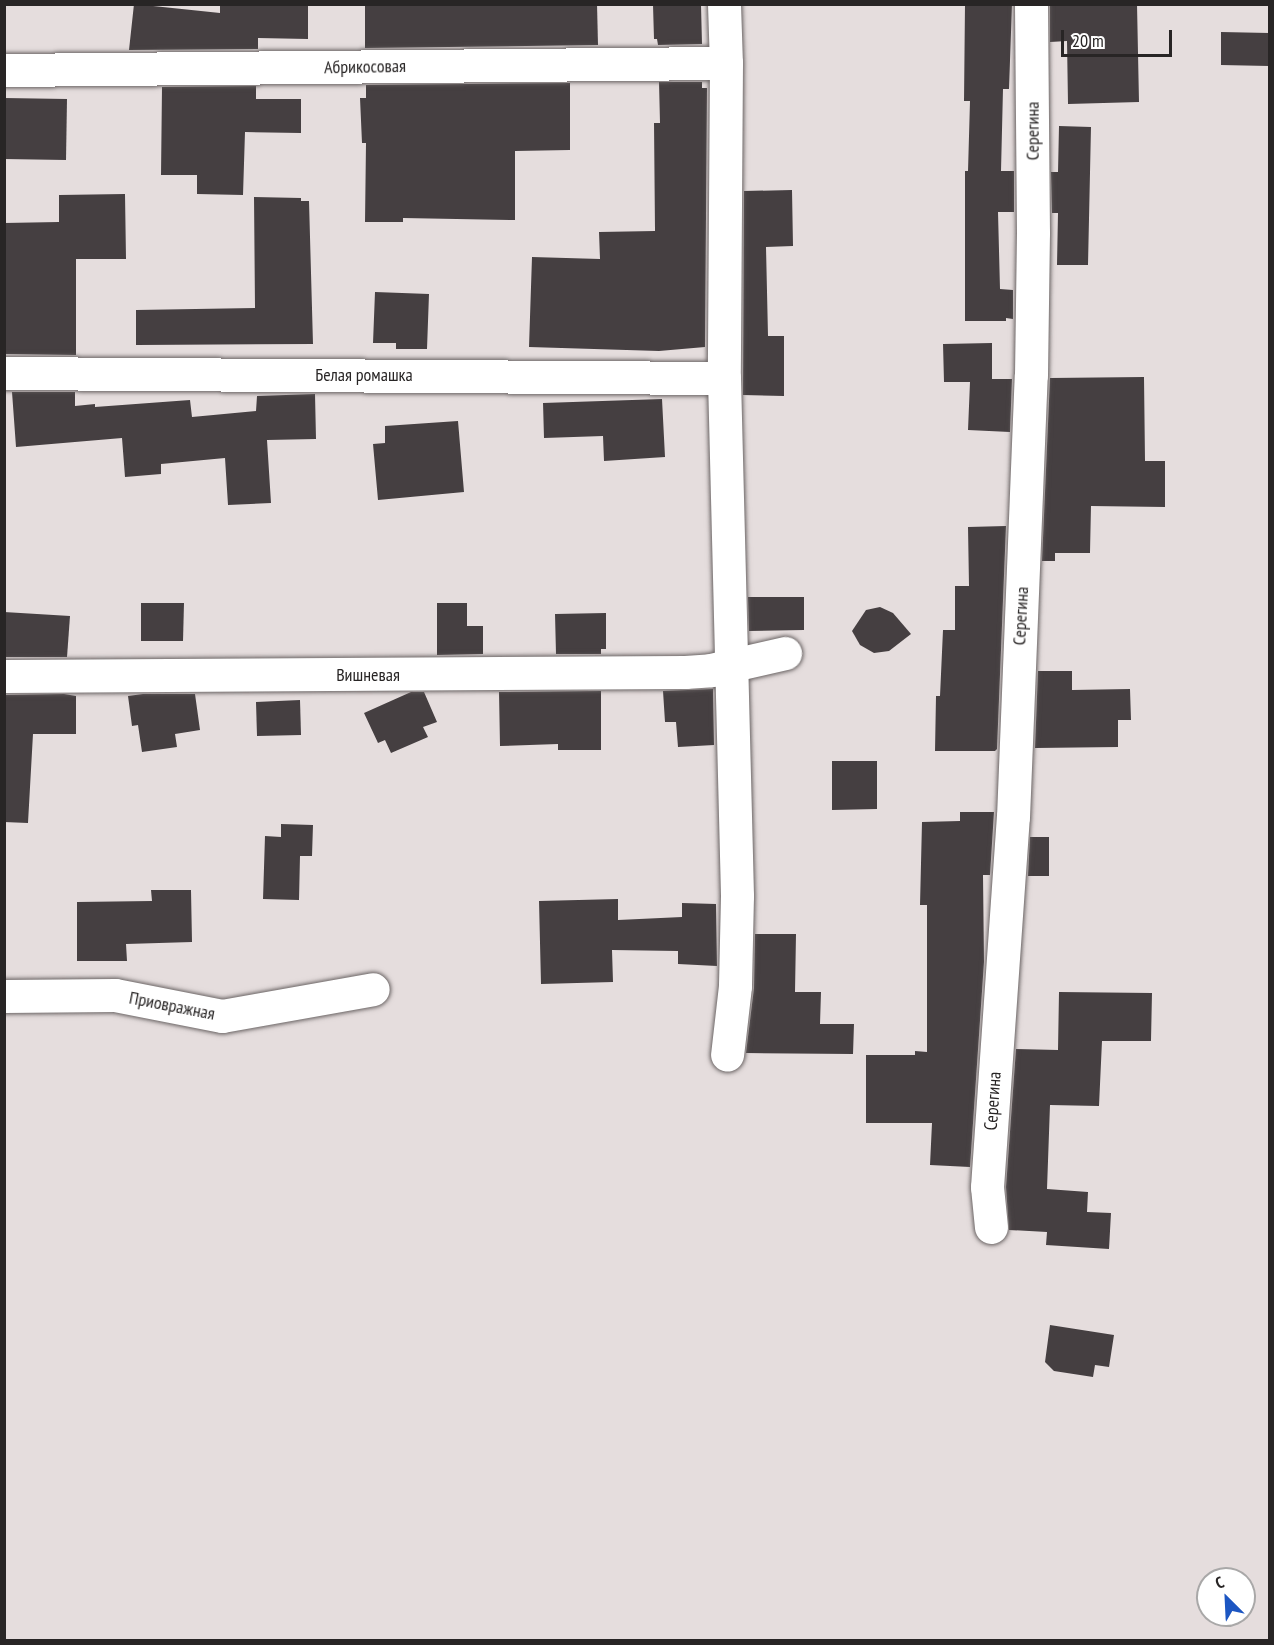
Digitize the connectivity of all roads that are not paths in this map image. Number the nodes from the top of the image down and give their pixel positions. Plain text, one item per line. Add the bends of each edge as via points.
1 (723, 4) edge
2 (1031, 4) edge
3 (726, 63) junction
4 (4, 70) edge
5 (4, 373) edge
6 (724, 378) junction
7 (785, 653) dead end
8 (730, 666) junction
9 (4, 676) edge
10 (373, 989) dead end
11 (4, 996) edge
12 (727, 1055) dead end
13 (991, 1227) dead end

1 - 3 street
2 - 13 street, Серегина via 1031,375 1012,817 987,1187
3 - 4 street, Абрикосовая
3 - 6 street
5 - 6 street, Белая ромашка
6 - 8 street
7 - 8 street, Вишневая
8 - 9 street, Вишневая via 685,672
8 - 12 street via 737,896 735,986
10 - 11 street, Приовражная via 222,1016 115,995

